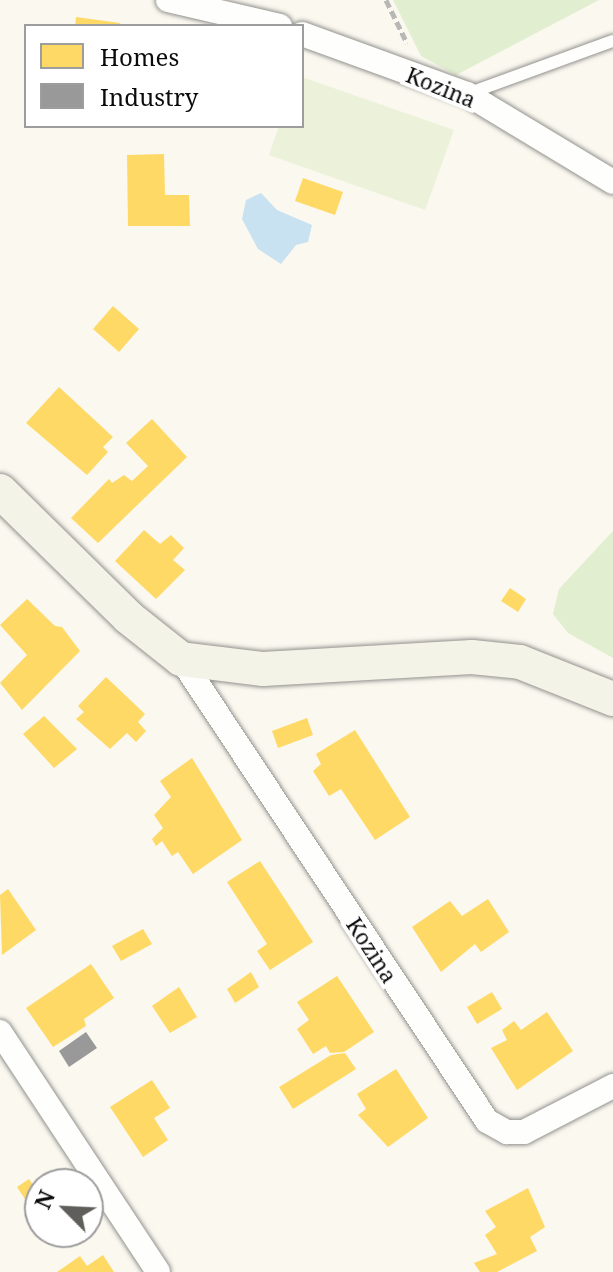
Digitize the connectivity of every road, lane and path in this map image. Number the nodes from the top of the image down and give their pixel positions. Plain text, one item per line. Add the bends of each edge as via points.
1 (168, 0) edge
2 (271, 24) edge
3 (304, 35) edge
4 (613, 41) edge
5 (467, 94) junction
6 (613, 182) edge
7 (0, 491) edge
8 (181, 659) junction
9 (613, 699) edge
10 (0, 1032) edge
11 (613, 1086) edge
12 (158, 1272) edge

1 - 2 street
3 - 5 street, Kozina
4 - 5 lane
5 - 6 street, Kozina
7 - 8 main road, Kozina via 128,617
8 - 9 main road via 263,669 472,657 520,662
8 - 11 street, Kozina via 487,1121 507,1132 524,1132
10 - 12 street

